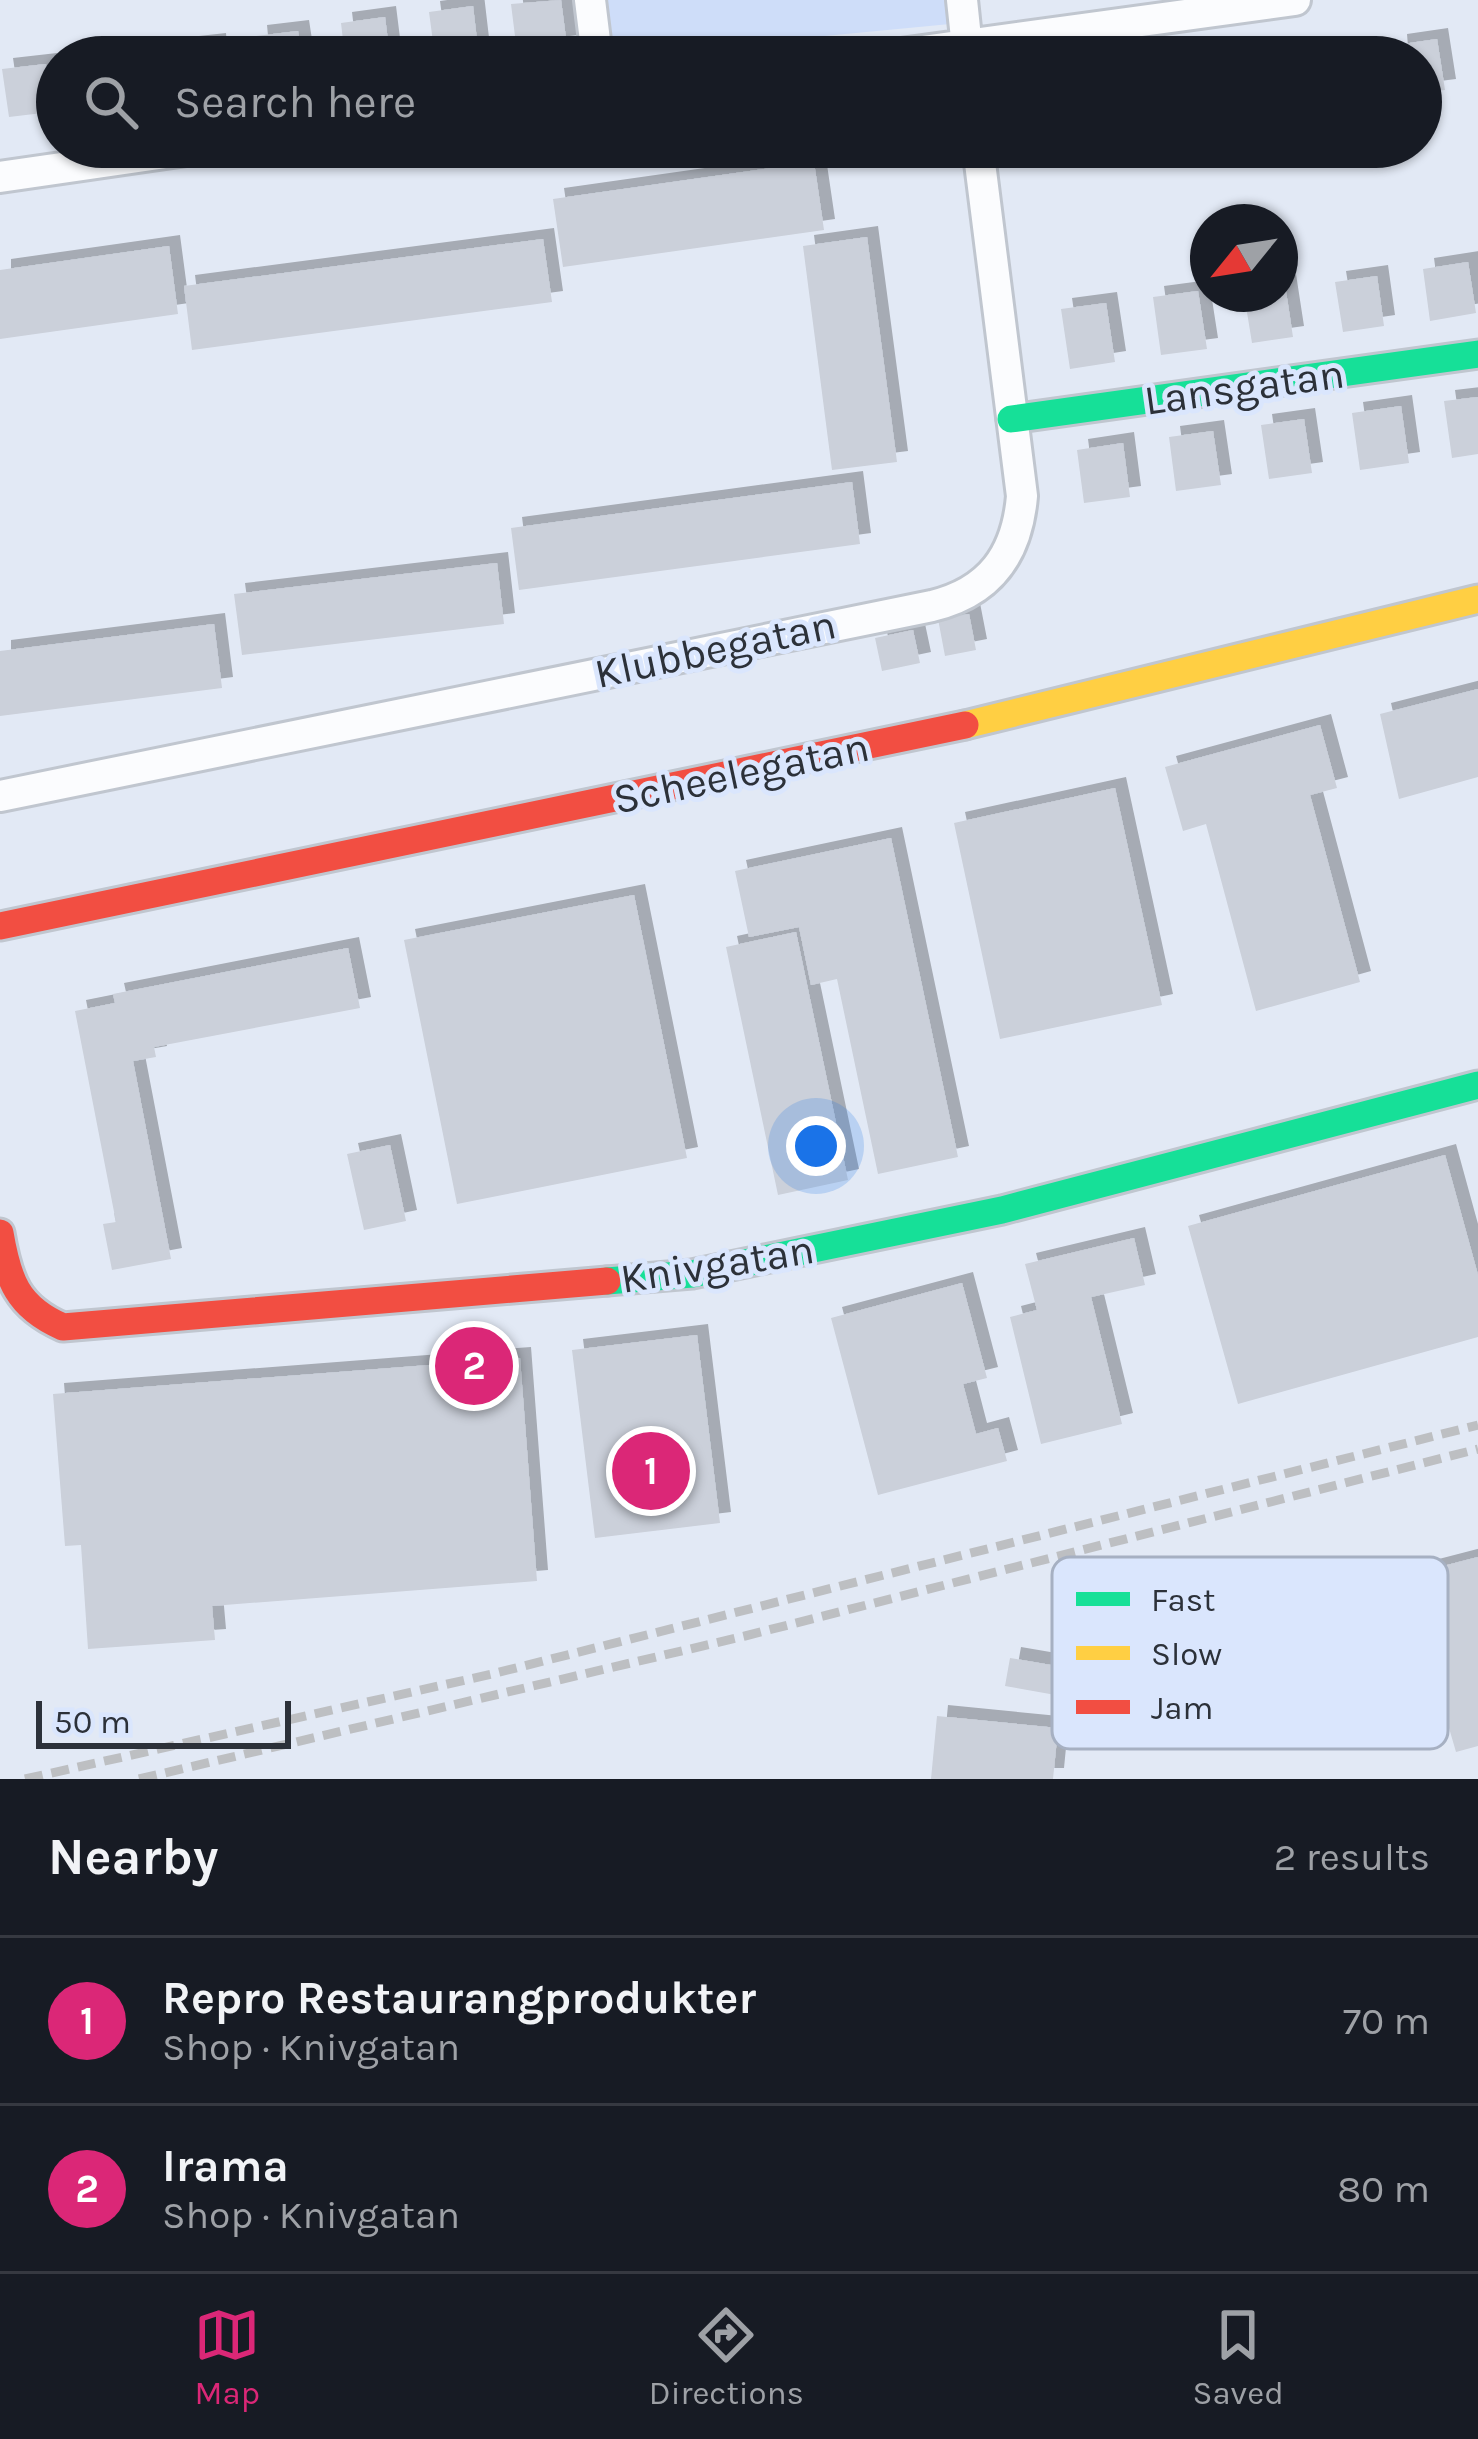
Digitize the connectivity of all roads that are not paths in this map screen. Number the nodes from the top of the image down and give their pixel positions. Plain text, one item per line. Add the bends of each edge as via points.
1 (590, 0) edge
2 (962, 0) edge
3 (1294, 0) edge
4 (1222, 5) edge
5 (594, 36) edge
6 (965, 36) edge
7 (1054, 36) edge
8 (62, 168) edge
9 (981, 168) edge
10 (0, 177) edge
11 (1478, 354) edge
12 (1011, 419) junction
13 (1478, 599) edge
14 (0, 796) edge
15 (0, 926) edge
16 (1478, 1085) edge
17 (0, 1233) edge

1 - 5 street
2 - 6 street
3 - 4 street
4 - 7 street
8 - 10 street
9 - 12 street, Klubbegatan
11 - 12 street, Lansgatan
12 - 14 street, Klubbegatan via 1020,522 1000,569 960,599
13 - 15 street, Scheelegatan via 1020,714
16 - 17 street, Knivgatan via 1001,1210 692,1274 63,1327 31,1315 10,1290

